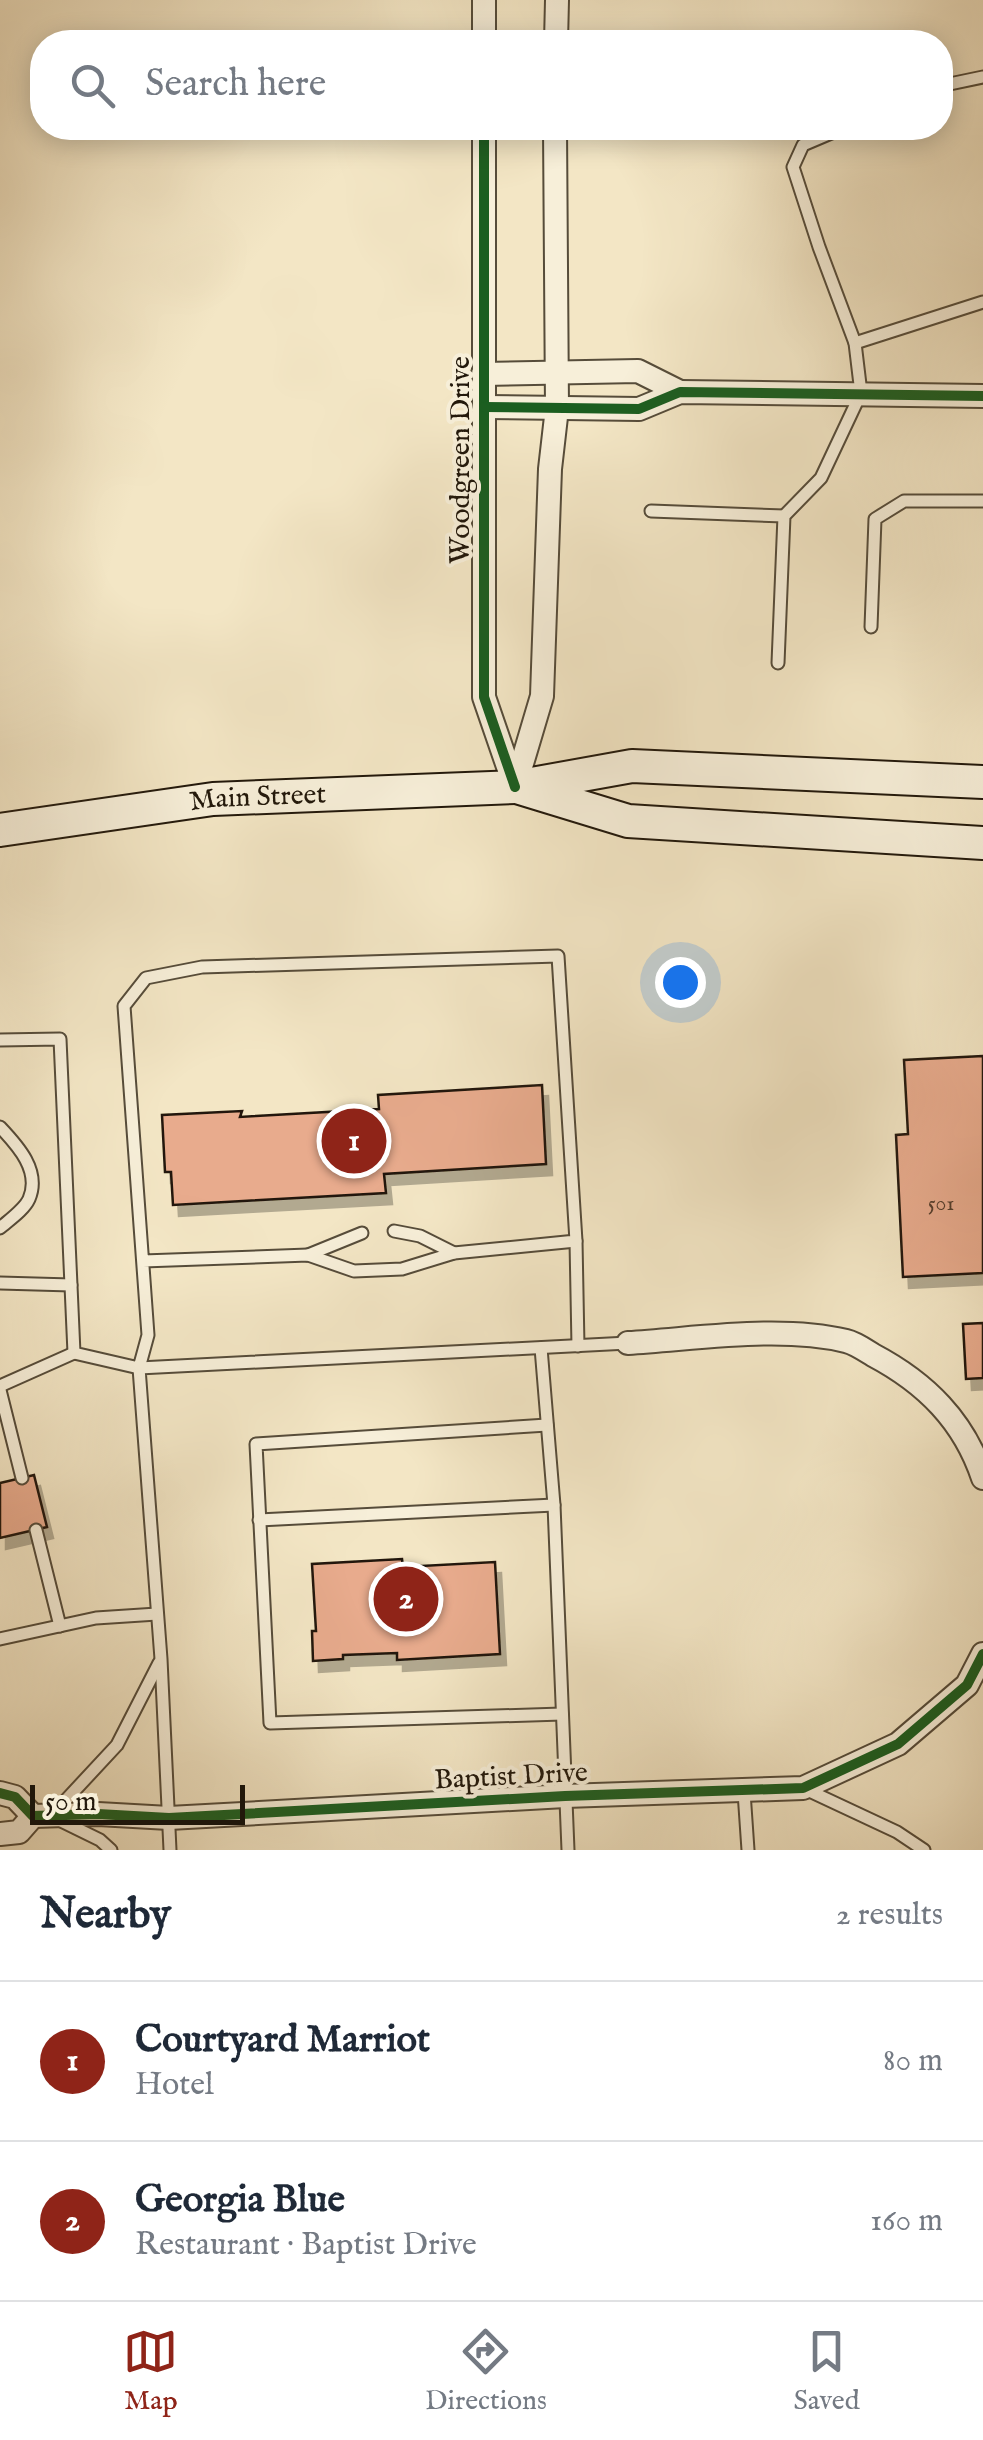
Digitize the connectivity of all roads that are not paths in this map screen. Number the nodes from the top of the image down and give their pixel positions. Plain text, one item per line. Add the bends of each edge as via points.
1 (484, 0) edge
2 (557, 0) edge
3 (484, 30) edge
4 (556, 30) edge
5 (983, 77) edge
6 (953, 83) edge
7 (484, 140) edge
8 (555, 140) edge
9 (812, 140) edge
10 (983, 302) edge
11 (855, 343) junction
12 (557, 372) junction
13 (484, 374) junction
14 (680, 392) junction
15 (861, 393) junction
16 (983, 396) edge
17 (484, 407) junction
18 (557, 408) junction
19 (983, 501) edge
20 (651, 511) dead end
21 (784, 516) junction
22 (871, 626) dead end
23 (778, 663) dead end
24 (983, 782) edge
25 (515, 787) junction
26 (0, 830) edge
27 (983, 843) edge
28 (0, 1040) edge
29 (0, 1127) edge
30 (0, 1228) edge
31 (394, 1231) dead end
32 (362, 1234) dead end
33 (576, 1241) junction
34 (454, 1253) junction
35 (308, 1256) junction
36 (142, 1261) junction
37 (0, 1283) edge
38 (71, 1286) junction
39 (628, 1344) joint
40 (578, 1346) junction
41 (541, 1348) junction
42 (74, 1353) junction
43 (139, 1368) junction
44 (0, 1388) edge
45 (547, 1425) junction
46 (22, 1478) dead end
47 (983, 1478) edge
48 (554, 1505) junction
49 (259, 1520) junction
50 (36, 1530) dead end
51 (157, 1614) junction
52 (60, 1626) junction
53 (0, 1639) edge
54 (983, 1654) edge
55 (161, 1659) junction
56 (562, 1714) junction
57 (803, 1788) junction
58 (744, 1792) junction
59 (0, 1794) edge
60 (565, 1796) junction
61 (42, 1816) junction
62 (169, 1818) junction
63 (0, 1834) edge
64 (110, 1850) edge
65 (170, 1850) edge
66 (568, 1850) edge
67 (748, 1850) edge
68 (924, 1850) edge

1 - 3 street
2 - 4 street
5 - 6 lane
7 - 13 street, Woodgreen Drive
8 - 12 street
9 - 11 lane via 802,144 793,167
10 - 11 lane
11 - 15 lane
12 - 13 street
12 - 14 street via 638,370
12 - 18 street
13 - 17 street, Woodgreen Drive
14 - 15 street
14 - 18 street via 639,409
15 - 16 street
15 - 21 lane via 821,478
17 - 18 street
17 - 25 street, Woodgreen Drive via 484,697
18 - 25 street via 542,696
19 - 22 lane via 904,501 875,519
20 - 21 lane
21 - 23 lane
24 - 25 main road, Main Street via 632,766
25 - 26 main road, Main Street via 213,799
25 - 27 main road, Main Street via 628,822
28 - 38 lane via 60,1039
29 - 30 lane via 21,1149 33,1178 28,1202
31 - 34 lane
32 - 35 lane
33 - 34 lane
33 - 36 lane via 558,956 240,965 146,978 124,1006
33 - 40 lane
34 - 35 lane via 402,1269 354,1271
35 - 36 lane
36 - 43 lane via 148,1335
37 - 38 lane
38 - 42 lane
39 - 40 lane
39 - 47 street via 777,1334 848,1341 940,1401 972,1446
40 - 41 lane
41 - 43 lane
41 - 45 lane
42 - 43 lane
42 - 44 lane
43 - 51 lane
44 - 46 lane
45 - 48 lane
45 - 49 lane via 256,1444
48 - 49 lane
48 - 56 lane
49 - 56 lane via 270,1723
50 - 52 lane
51 - 52 lane
51 - 55 lane
52 - 53 lane
54 - 57 street, Baptist Drive via 967,1686 898,1744
55 - 61 lane via 117,1745
55 - 62 lane
56 - 60 lane
57 - 58 street, Baptist Drive
57 - 68 lane
58 - 60 street, Baptist Drive
58 - 67 lane
59 - 61 street
60 - 62 street, Baptist Drive
60 - 66 lane
61 - 62 street, Baptist Drive
61 - 63 street, Baptist Drive via 19,1832
61 - 64 lane
62 - 65 lane

